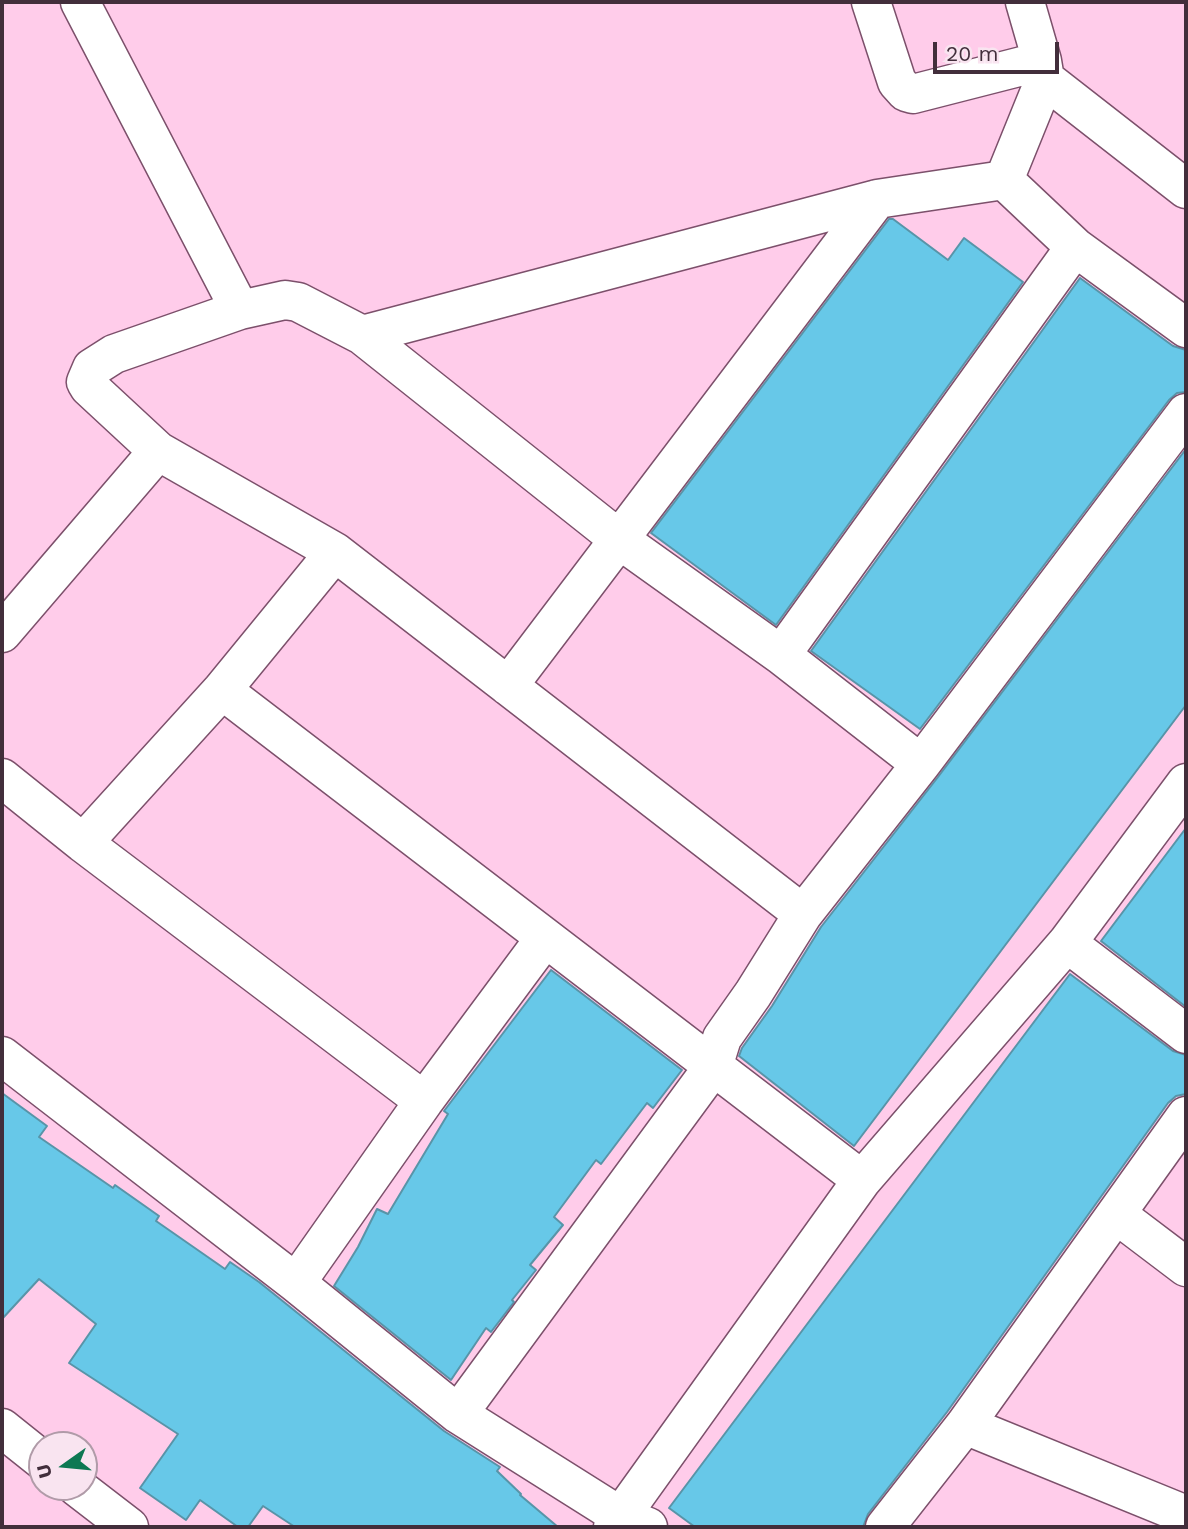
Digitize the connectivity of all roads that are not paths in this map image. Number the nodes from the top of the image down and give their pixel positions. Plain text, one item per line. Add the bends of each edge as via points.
1 (80, 2) edge
2 (871, 2) edge
3 (1025, 2) edge
4 (1044, 70) junction
5 (1004, 180) junction
6 (1186, 189) edge
7 (877, 199) junction
8 (1075, 247) junction
9 (240, 310) junction
10 (1186, 328) edge
11 (362, 335) junction
12 (1186, 413) edge
13 (158, 452) junction
14 (620, 540) junction
15 (335, 552) junction
16 (2, 633) edge
17 (781, 655) junction
18 (508, 686) junction
19 (222, 690) junction
20 (921, 764) junction
21 (2, 778) edge
22 (1186, 783) edge
23 (83, 843) junction
24 (803, 914) junction
25 (545, 938) junction
26 (1067, 943) junction
27 (1186, 1034) edge
28 (2, 1056) edge
29 (713, 1067) junction
30 (424, 1101) junction
31 (1186, 1116) edge
32 (862, 1180) junction
33 (1116, 1214) junction
34 (1186, 1267) edge
35 (296, 1283) junction
36 (458, 1414) junction
37 (965, 1426) junction
38 (2, 1428) edge
39 (28, 1449) edge
40 (95, 1501) edge
41 (1186, 1515) edge
42 (627, 1524) edge
43 (129, 1527) edge
44 (885, 1527) edge

1 - 9 street
2 - 4 street via 897,82 906,92
3 - 4 street
4 - 5 street
4 - 6 street
5 - 7 street
5 - 8 street
7 - 11 street
7 - 14 street
8 - 10 street
8 - 17 street
9 - 11 street via 285,300 298,302
9 - 13 street via 114,354 92,368 86,382 89,387
11 - 14 street
12 - 20 street
13 - 15 street
13 - 16 street
14 - 17 street
14 - 18 street
15 - 18 street
15 - 19 street
17 - 20 street
18 - 24 street
19 - 23 street
19 - 25 street
20 - 24 street
21 - 23 street
22 - 26 street
23 - 30 street
24 - 29 street via 722,1038
25 - 29 street
25 - 30 street
26 - 27 street
26 - 32 street
28 - 35 street
29 - 32 street
29 - 36 street
30 - 35 street
31 - 33 street
32 - 42 street
33 - 34 street
33 - 37 street
35 - 36 street
36 - 42 street
37 - 41 street
37 - 44 street
38 - 39 street
40 - 43 street

